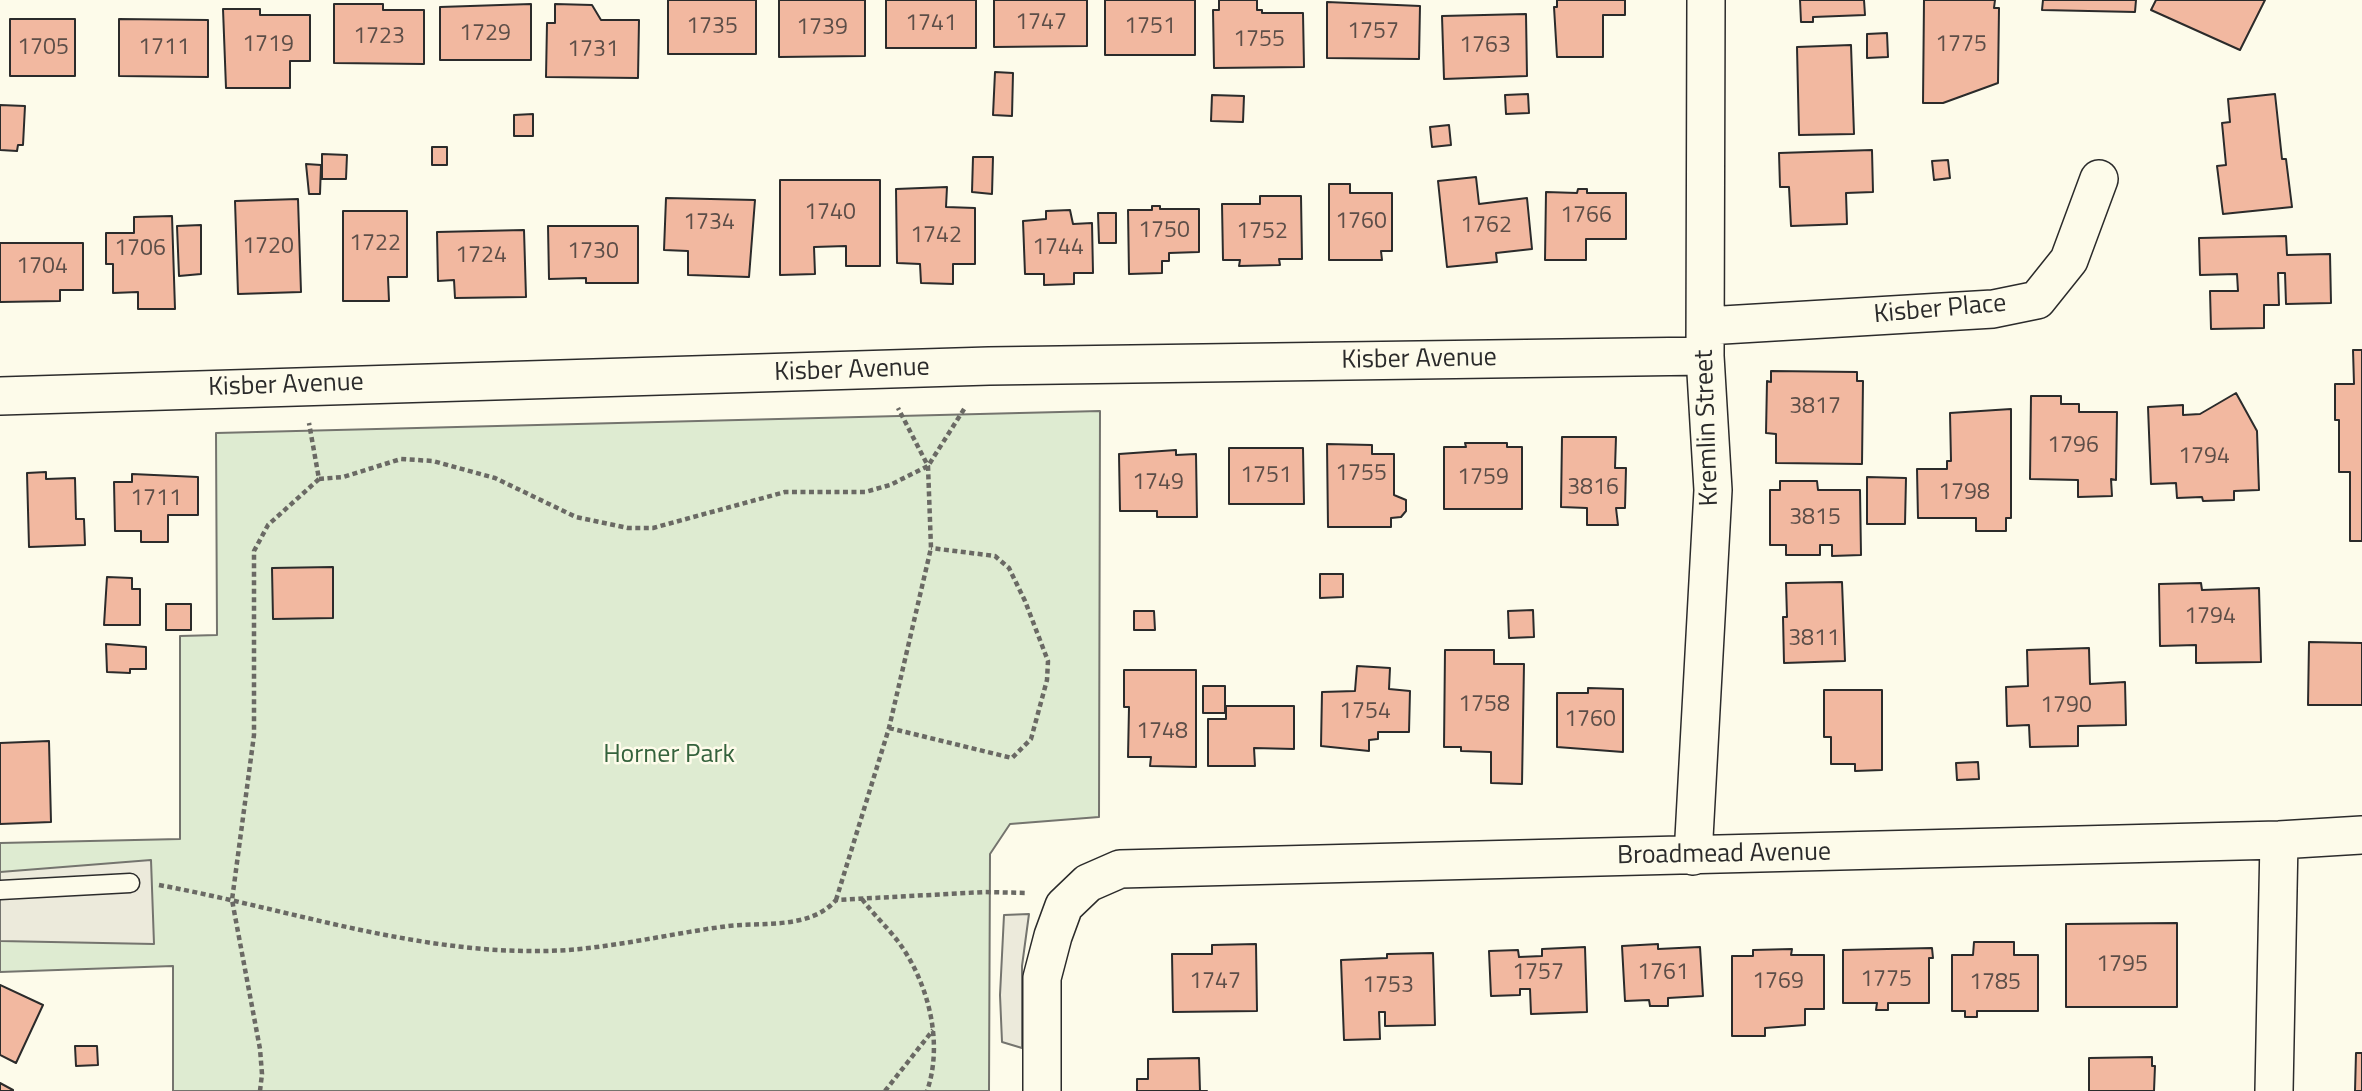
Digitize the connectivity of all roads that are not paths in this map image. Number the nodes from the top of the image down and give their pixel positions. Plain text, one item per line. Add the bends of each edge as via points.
1 (1706, 0) edge
2 (2099, 179) dead end
3 (1705, 341) junction
4 (0, 396) edge
5 (2362, 835) edge
6 (2279, 840) junction
7 (1693, 856) junction
8 (130, 883) road end
9 (0, 890) edge
10 (1042, 1091) edge
11 (2274, 1091) edge

1 - 3 street, Kremlin Street
2 - 3 street, Kisber Place via 2069,260 2037,300 1993,309
3 - 4 street, Kisber Avenue
3 - 7 street, Kremlin Street via 1713,490
5 - 6 street, Broadmead Avenue
6 - 7 street, Broadmead Avenue
6 - 11 street
7 - 10 street, Broadmead Avenue via 1119,870 1076,895 1042,978
8 - 9 lane

